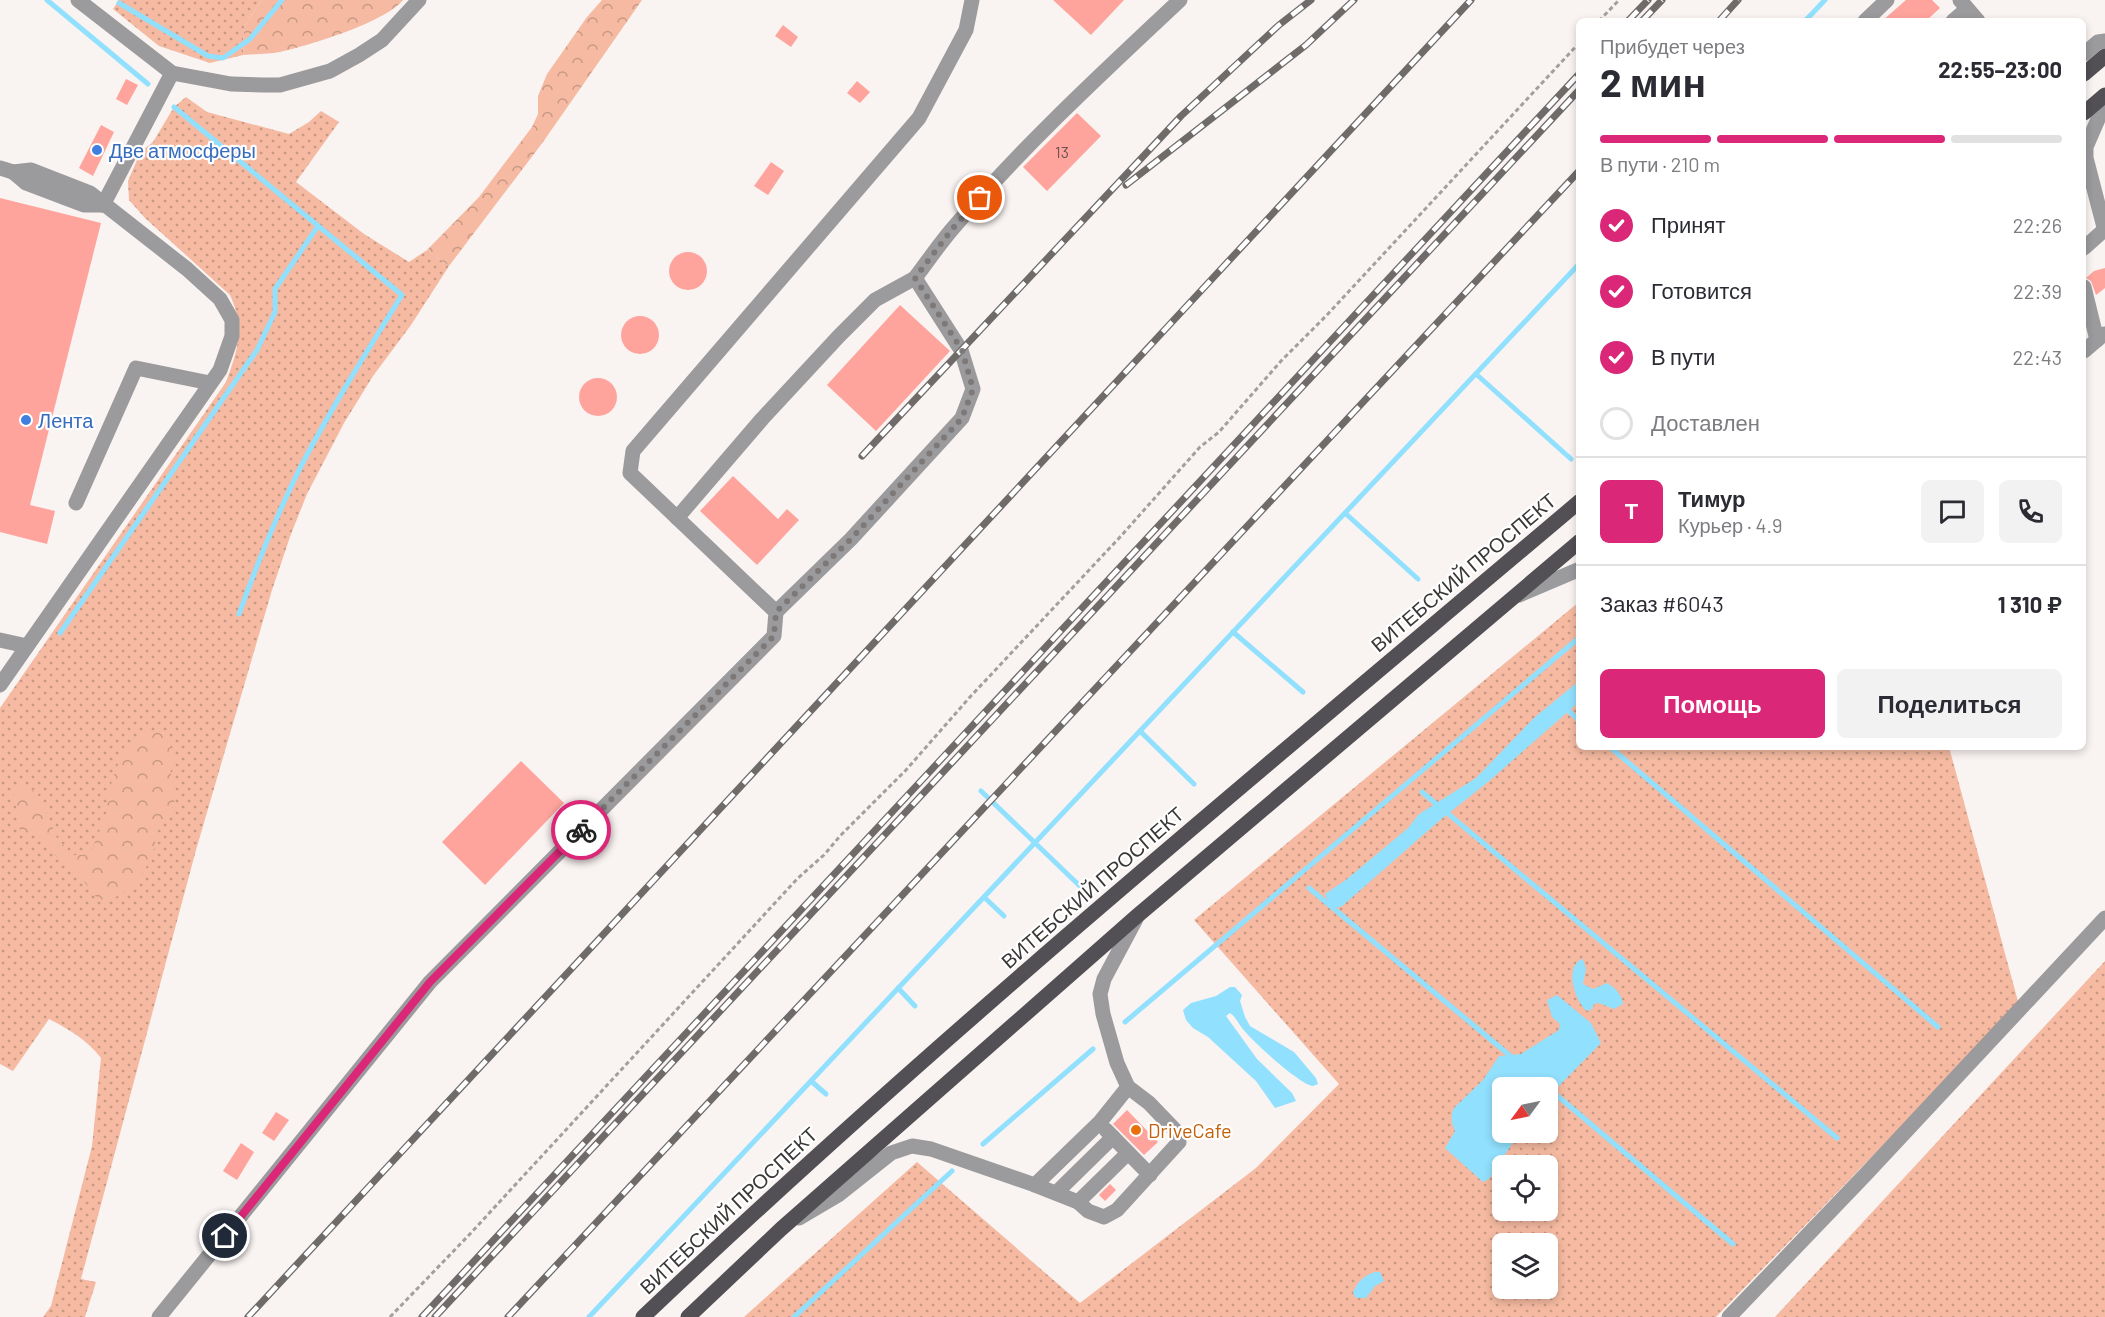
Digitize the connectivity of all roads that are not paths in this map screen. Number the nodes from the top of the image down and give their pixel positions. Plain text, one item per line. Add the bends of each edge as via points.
1 (79, 0) edge
2 (419, 0) edge
3 (972, 0) edge
4 (1180, 0) edge
5 (1887, 0) edge
6 (1963, 4) edge
7 (1868, 18) edge
8 (1955, 18) edge
9 (1975, 18) edge
10 (2105, 40) edge
11 (2086, 52) edge
12 (2105, 56) edge
13 (2086, 72) edge
14 (172, 73) junction
15 (2105, 95) edge
16 (2105, 103) edge
17 (2086, 111) edge
18 (6, 170) edge
19 (103, 205) junction
20 (2105, 231) edge
21 (2086, 246) edge
22 (915, 278) junction
23 (2086, 292) edge
24 (2101, 337) edge
25 (2086, 349) edge
26 (210, 383) junction
27 (76, 503) dead end
28 (1576, 504) edge
29 (676, 518) junction
30 (1576, 544) edge
31 (1576, 571) edge
32 (1511, 599) junction
33 (776, 612) junction
34 (0, 640) edge
35 (27, 646) junction
36 (0, 685) edge
37 (1137, 916) junction
38 (2105, 918) edge
39 (1128, 1087) junction
40 (1100, 1122) junction
41 (1113, 1137) junction
42 (1128, 1153) junction
43 (1150, 1175) junction
44 (1035, 1185) junction
45 (1056, 1193) junction
46 (1078, 1202) junction
47 (781, 1228) junction
48 (159, 1317) edge
49 (643, 1317) edge
50 (688, 1317) edge
51 (1729, 1317) edge

1 - 14 street
2 - 14 street via 382,40 330,71 280,85 231,84
3 - 29 street via 966,30 919,118 633,451 630,473
4 - 22 street via 1022,152 953,228
5 - 7 street
6 - 8 street
6 - 9 street
10 - 11 street
12 - 13 main road
14 - 19 street
15 - 17 main road
16 - 20 street via 2086,147 2086,158
18 - 19 street via 26,183 75,202
19 - 26 street via 187,269 228,311 232,336 220,370
20 - 21 street
22 - 29 street via 875,300 853,322
22 - 33 street via 962,350 973,389 962,418 851,539
23 - 24 street
24 - 25 street
26 - 27 street via 136,368
26 - 35 street
28 - 49 main road, ВИТЕБСКИЙ ПРОСПЕКТ via 941,1045
29 - 33 street
30 - 32 main road
31 - 32 street
32 - 37 main road
33 - 48 street via 774,636 430,982
34 - 35 street
35 - 36 street
37 - 39 street via 1104,979 1101,994 1117,1063
37 - 47 main road
38 - 51 street
39 - 40 street
39 - 43 street via 1175,1130 1179,1142
40 - 41 street
40 - 44 street
41 - 42 street
41 - 45 street
42 - 43 street
42 - 46 street
43 - 46 street via 1117,1210 1104,1217
44 - 45 street
44 - 47 street via 912,1146 891,1153 838,1195
45 - 46 street
47 - 50 main road

